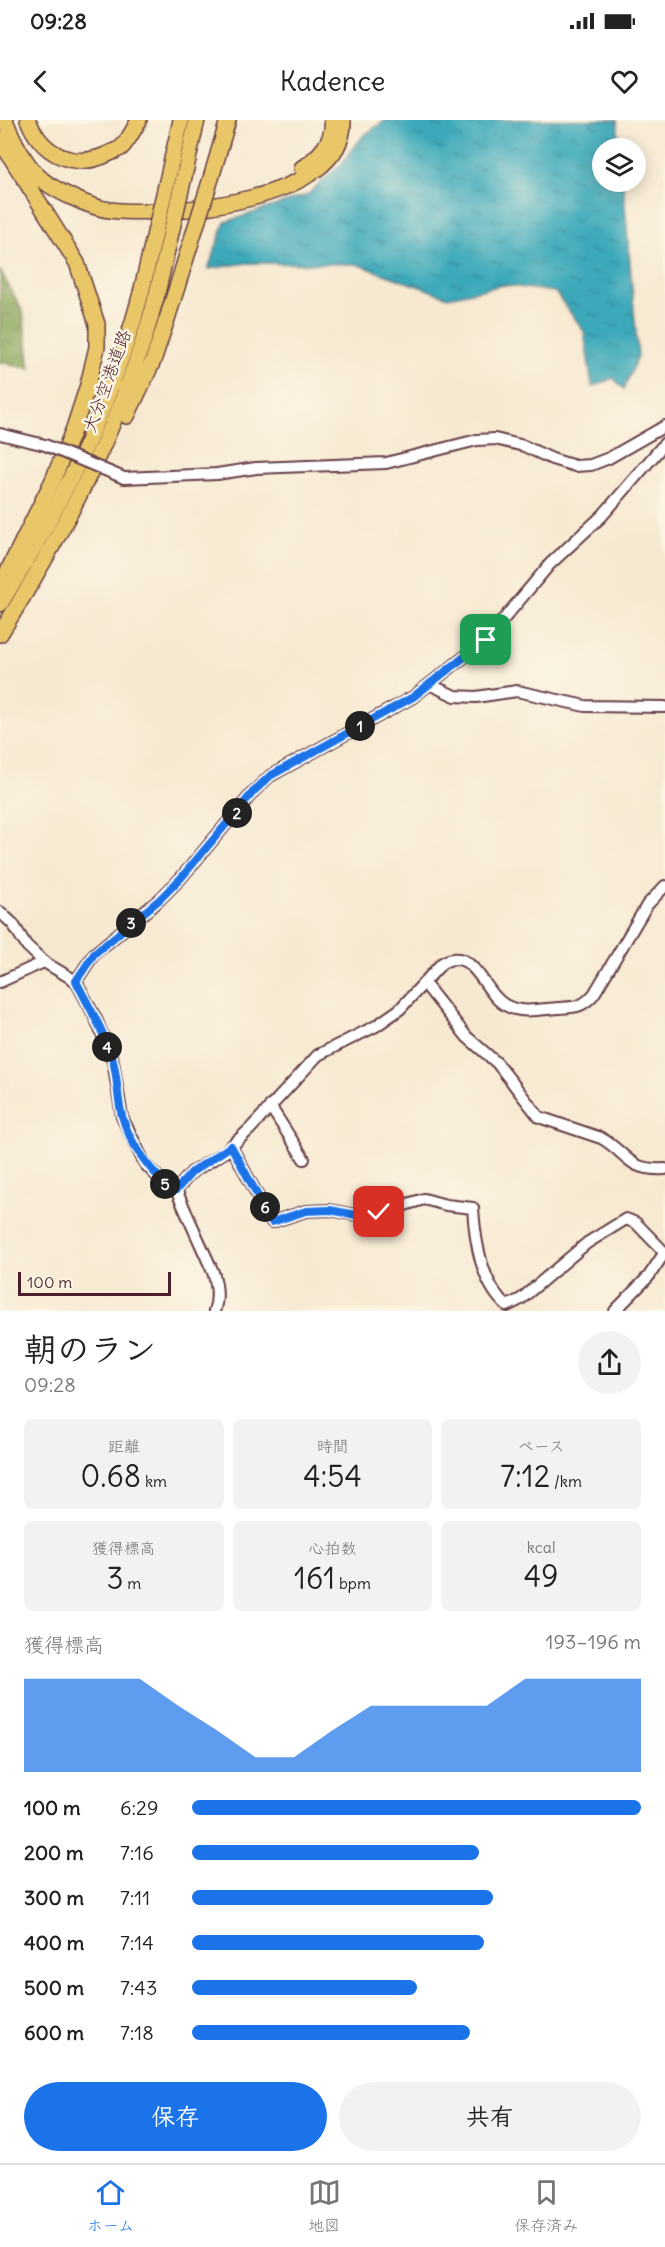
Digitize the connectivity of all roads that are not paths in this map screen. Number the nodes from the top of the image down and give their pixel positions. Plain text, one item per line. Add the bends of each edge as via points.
1 (5, 120) edge
2 (14, 120) edge
3 (28, 120) edge
4 (139, 120) edge
5 (181, 120) edge
6 (197, 120) edge
7 (228, 120) edge
8 (332, 120) edge
9 (343, 120) edge
10 (0, 140) edge
11 (178, 168) junction
12 (149, 296) junction
13 (665, 426) edge
14 (0, 434) edge
15 (665, 443) edge
16 (0, 587) edge
17 (26, 594) junction
18 (0, 604) edge
19 (0, 634) edge
20 (431, 685) junction
21 (665, 707) edge
22 (665, 886) edge
23 (0, 912) edge
24 (44, 962) junction
25 (76, 981) junction
26 (0, 982) edge
27 (424, 983) junction
28 (270, 1106) junction
29 (231, 1146) junction
30 (304, 1160) dead end
31 (665, 1168) edge
32 (176, 1190) junction
33 (665, 1252) edge
34 (214, 1311) edge
35 (615, 1311) edge

1 - 9 highway via 18,150 38,176 58,189 108,210 151,212 225,204 288,186 328,161 343,131
2 - 8 highway via 24,144 55,177 105,200 150,205 234,196 292,175 325,148
3 - 4 highway via 46,147 61,157 82,161 120,148
5 - 11 highway, 大分空港道路
6 - 11 highway, 大分空港道路
7 - 17 highway, bridge via 153,361 92,491
10 - 16 highway via 77,263 97,324 88,386 74,428
11 - 12 highway, 大分空港道路, bridge
12 - 17 highway, 大分空港道路 via 126,390 92,473
12 - 18 highway, 大分空港道路 via 133,325 56,511
13 - 14 street, bridge via 591,465 552,459 495,439 386,463 124,478 45,445
15 - 20 street via 602,516 550,564 486,640
17 - 19 highway, 大分空港道路
20 - 21 street via 454,696 517,691 585,706
20 - 25 street via 270,776 181,878 94,954
22 - 27 street via 647,905 586,1004 518,1010 505,1006 461,958 442,963
23 - 24 street
24 - 25 street
24 - 26 street
25 - 32 street via 113,1061 123,1118 145,1164
27 - 28 street via 400,1009 376,1026 318,1055
27 - 31 street via 467,1037 497,1063 539,1117 601,1138 633,1165
28 - 29 street
28 - 30 street
29 - 32 street via 192,1172
29 - 33 street via 272,1222 306,1211 356,1215 379,1212 424,1199 473,1208 478,1253 497,1297 507,1306 521,1299 587,1243 626,1219 636,1223
32 - 34 street via 213,1272 217,1285
33 - 35 street via 649,1276

